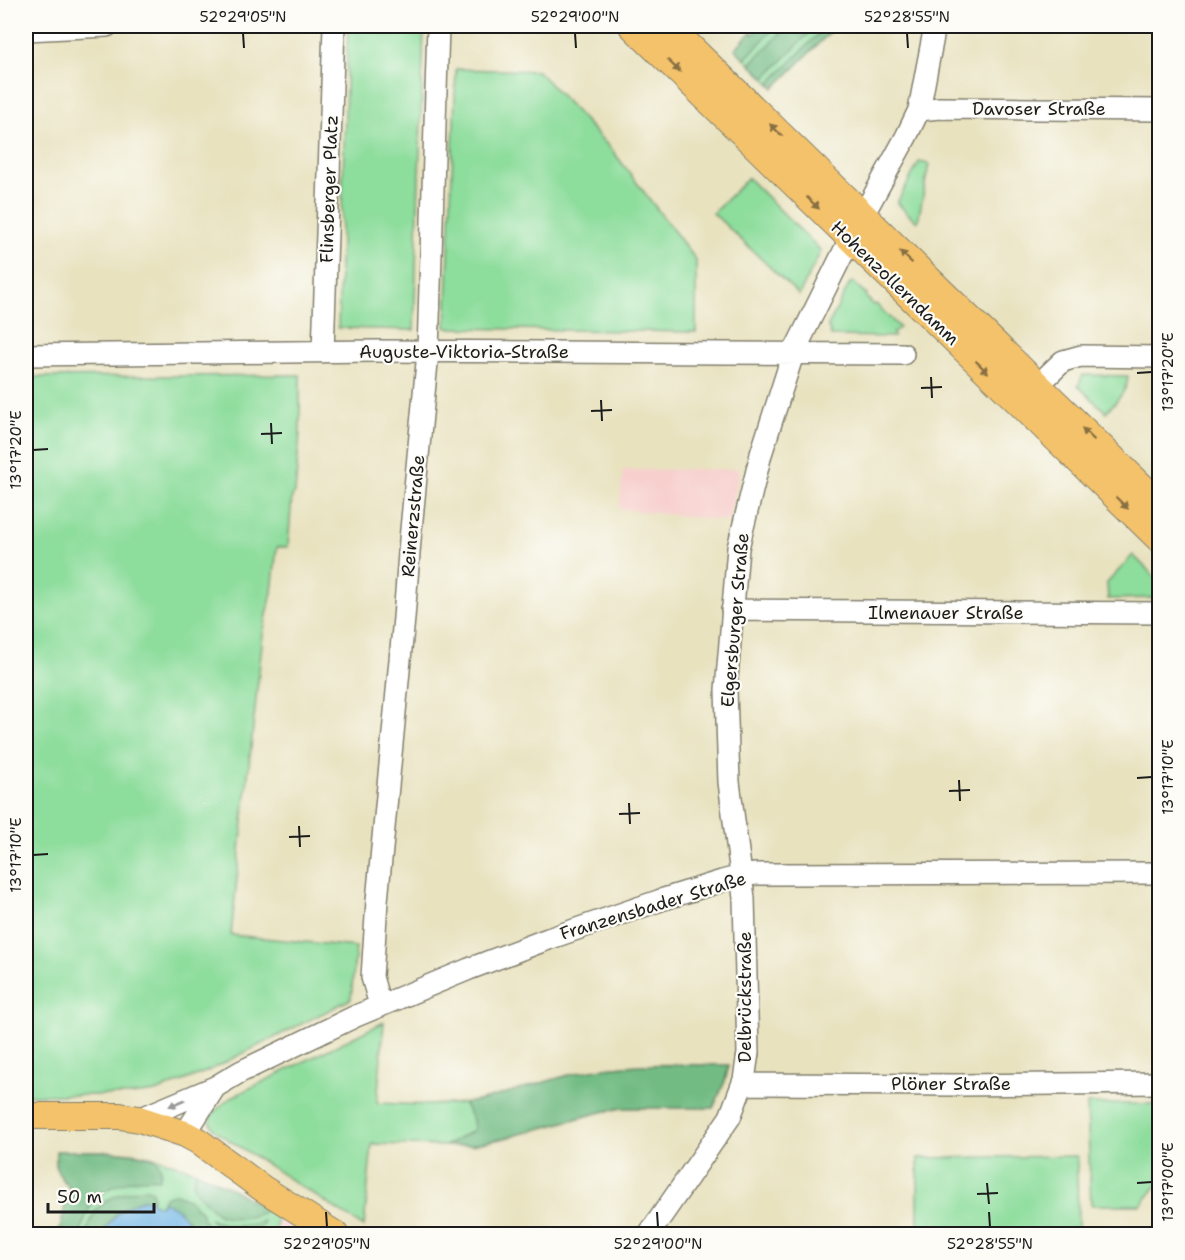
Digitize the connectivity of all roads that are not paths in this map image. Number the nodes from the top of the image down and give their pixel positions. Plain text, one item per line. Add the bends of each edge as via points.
1 (107, 26) edge
2 (334, 26) edge
3 (438, 26) edge
4 (632, 26) edge
5 (669, 26) edge
6 (935, 26) edge
7 (26, 30) edge
8 (919, 110) junction
9 (1160, 110) edge
10 (863, 214) junction
11 (850, 239) junction
12 (323, 352) junction
13 (428, 352) junction
14 (793, 354) junction
15 (903, 354) dead end
16 (26, 355) edge
17 (1160, 357) edge
18 (1038, 385) junction
19 (1160, 504) edge
20 (1160, 540) edge
21 (732, 610) junction
22 (1160, 613) edge
23 (1160, 873) edge
24 (741, 876) junction
25 (380, 1005) junction
26 (1160, 1083) edge
27 (743, 1084) junction
28 (215, 1087) junction
29 (26, 1116) edge
30 (140, 1119) junction
31 (26, 1132) edge
32 (176, 1138) junction
33 (335, 1234) edge
34 (649, 1234) edge

1 - 7 street
2 - 12 street, Flinsberger Platz
3 - 13 street, Reinerzstraße
4 -> 11 main road, Hohenzollerndamm
10 -> 5 main road, Hohenzollerndamm
6 - 8 street, Elgersburger Straße
8 - 9 street, Davoser Straße
8 - 10 street, Elgersburger Straße
10 - 11 street, Elgersburger Straße
18 -> 10 main road, Hohenzollerndamm
11 - 14 street, Elgersburger Straße
11 -> 20 main road, Hohenzollerndamm
12 - 13 street, Auguste-Viktoria-Straße
12 - 16 street, Auguste-Viktoria-Straße
13 - 14 street, Auguste-Viktoria-Straße
13 - 25 street, Reinerzstraße via 377,901 372,977
14 - 15 street, Auguste-Viktoria-Straße
14 - 21 street, Elgersburger Straße via 761,453 738,548
17 - 18 street via 1081,356 1063,361
19 -> 18 main road, Hohenzollerndamm
21 - 22 street, Ilmenauer Straße
21 - 24 street, Elgersburger Straße via 727,735
23 - 24 street, Franzensbader Straße
24 - 25 street, Franzensbader Straße via 548,939
24 - 27 street, Delbrückstraße via 746,923 748,1053
25 - 28 street, Franzensbader Straße
26 - 27 street, Plöner Straße
27 - 34 street, Delbrückstraße via 730,1117
28 -> 30 street, Franzensbader Straße
28 - 32 street, Franzensbader Straße
29 - 30 main road
30 - 32 main road
31 - 32 main road via 98,1131
32 - 33 main road via 198,1141

